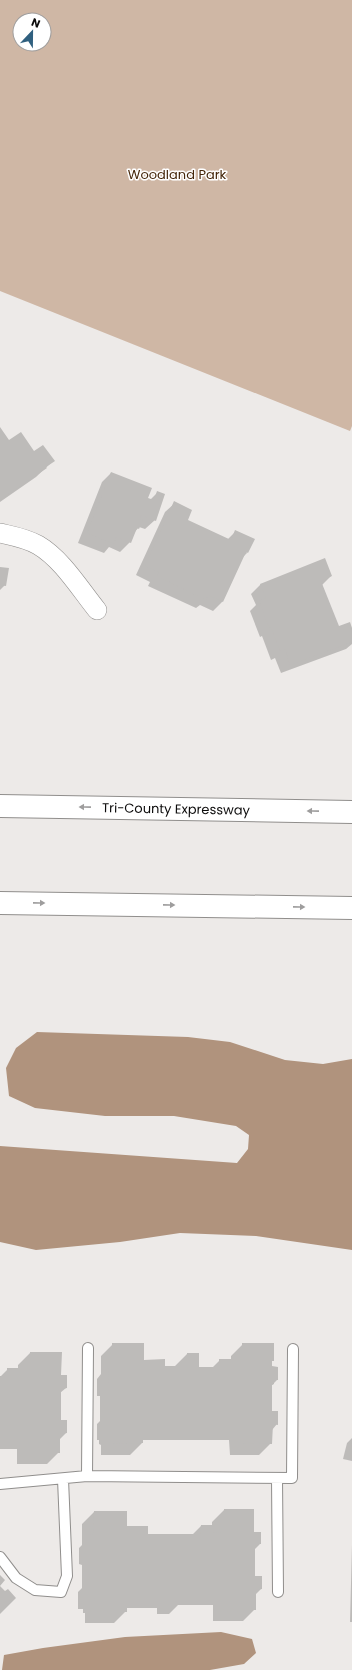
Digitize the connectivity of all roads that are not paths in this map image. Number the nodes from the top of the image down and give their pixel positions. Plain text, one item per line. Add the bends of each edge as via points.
1 (0, 533) edge
2 (98, 610) dead end
3 (0, 806) edge
4 (352, 812) edge
5 (0, 903) edge
6 (352, 908) edge
7 (88, 1348) dead end
8 (292, 1349) dead end
9 (87, 1476) junction
10 (277, 1478) junction
11 (63, 1479) junction
12 (0, 1484) edge
13 (0, 1556) edge
14 (278, 1592) dead end

1 - 2 street via 26,540 48,552 58,560
4 -> 3 highway, Tri-County Expressway
5 -> 6 highway
7 - 9 lane
8 - 10 lane via 292,1478
9 - 10 lane
9 - 11 lane
10 - 14 lane
11 - 12 lane
11 - 13 lane via 67,1576 61,1592 35,1590 16,1578

